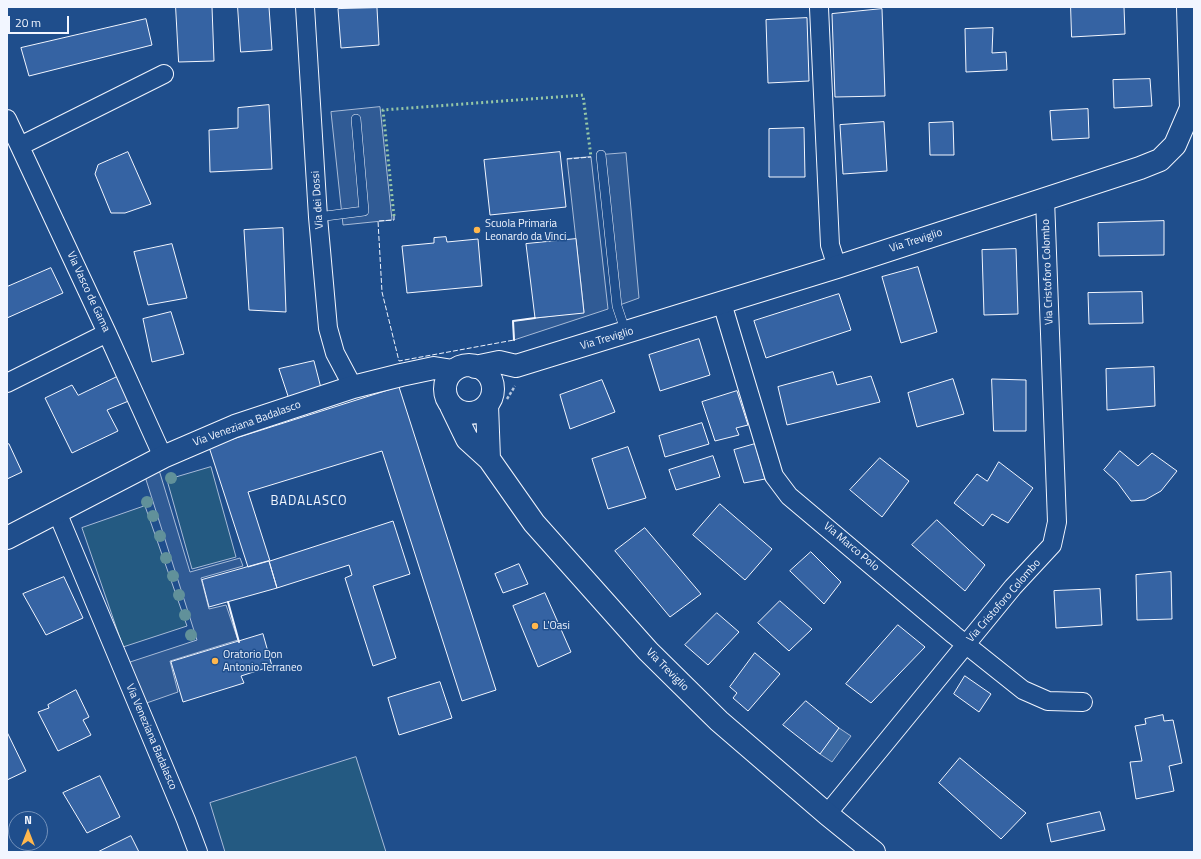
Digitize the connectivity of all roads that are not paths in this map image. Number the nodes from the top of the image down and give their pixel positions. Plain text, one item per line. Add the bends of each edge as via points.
1 (305, 7) edge
2 (1188, 7) edge
3 (819, 8) edge
4 (164, 74) dead end
5 (356, 120) dead end
6 (8, 126) edge
7 (20, 146) junction
8 (601, 155) dead end
9 (1045, 199) junction
10 (318, 217) junction
11 (837, 267) junction
12 (722, 303) junction
13 (107, 333) junction
14 (626, 333) junction
15 (476, 366) junction
16 (516, 366) junction
17 (453, 371) junction
18 (402, 375) junction
19 (7, 383) edge
20 (353, 387) junction
21 (448, 399) junction
22 (489, 401) junction
23 (163, 457) junction
24 (489, 459) junction
25 (57, 512) junction
26 (7, 538) edge
27 (966, 645) junction
28 (1083, 702) dead end
29 (827, 814) junction
30 (198, 852) edge
31 (874, 852) edge

1 - 10 street, Via dei Dossi
2 - 9 street, Via Treviglio via 1191,108 1175,145 1160,160
3 - 11 street via 830,245
4 - 7 street
5 - 10 lane via 364,211
6 - 7 street, Via Vasco de Gama
7 - 13 street, Via Vasco de Gama
8 - 14 lane via 617,306
9 - 11 street, Via Treviglio
9 - 27 street, Via Cristoforo Colombo via 1057,522 1052,545 1013,587
10 - 20 street, Via dei Dossi via 328,328 335,353
11 - 12 street, Via Treviglio
12 - 14 street, Via Treviglio
12 - 27 street, Via Marco Polo via 774,476 790,496
13 - 19 street
13 - 23 street, Via Vasco de Gama
14 - 16 street, Via Treviglio
15 - 16 street, Via Treviglio via 499,362
15 - 17 street via 460,367
15 - 22 street via 483,370 492,383 493,390
16 - 22 street via 508,380
17 - 18 street, Via Veneziana Badalasco via 434,368
17 - 21 street via 445,385
18 - 20 street, Via Veneziana Badalasco
18 - 21 street
20 - 23 street, Via Veneziana Badalasco via 234,426
21 - 22 street via 458,411 465,413 481,410
21 - 24 street, Via Treviglio via 467,439
22 - 24 street
23 - 25 street, Via Veneziana Badalasco
24 - 29 street, Via Treviglio via 534,523 648,651 719,720
25 - 26 street, Via Veneziana Badalasco
25 - 30 street, Via Veneziana Badalasco
27 - 28 street, Via Marco Polo via 1023,690 1048,701
27 - 29 street, Via Cristoforo Colombo
29 - 31 street, Via Treviglio

